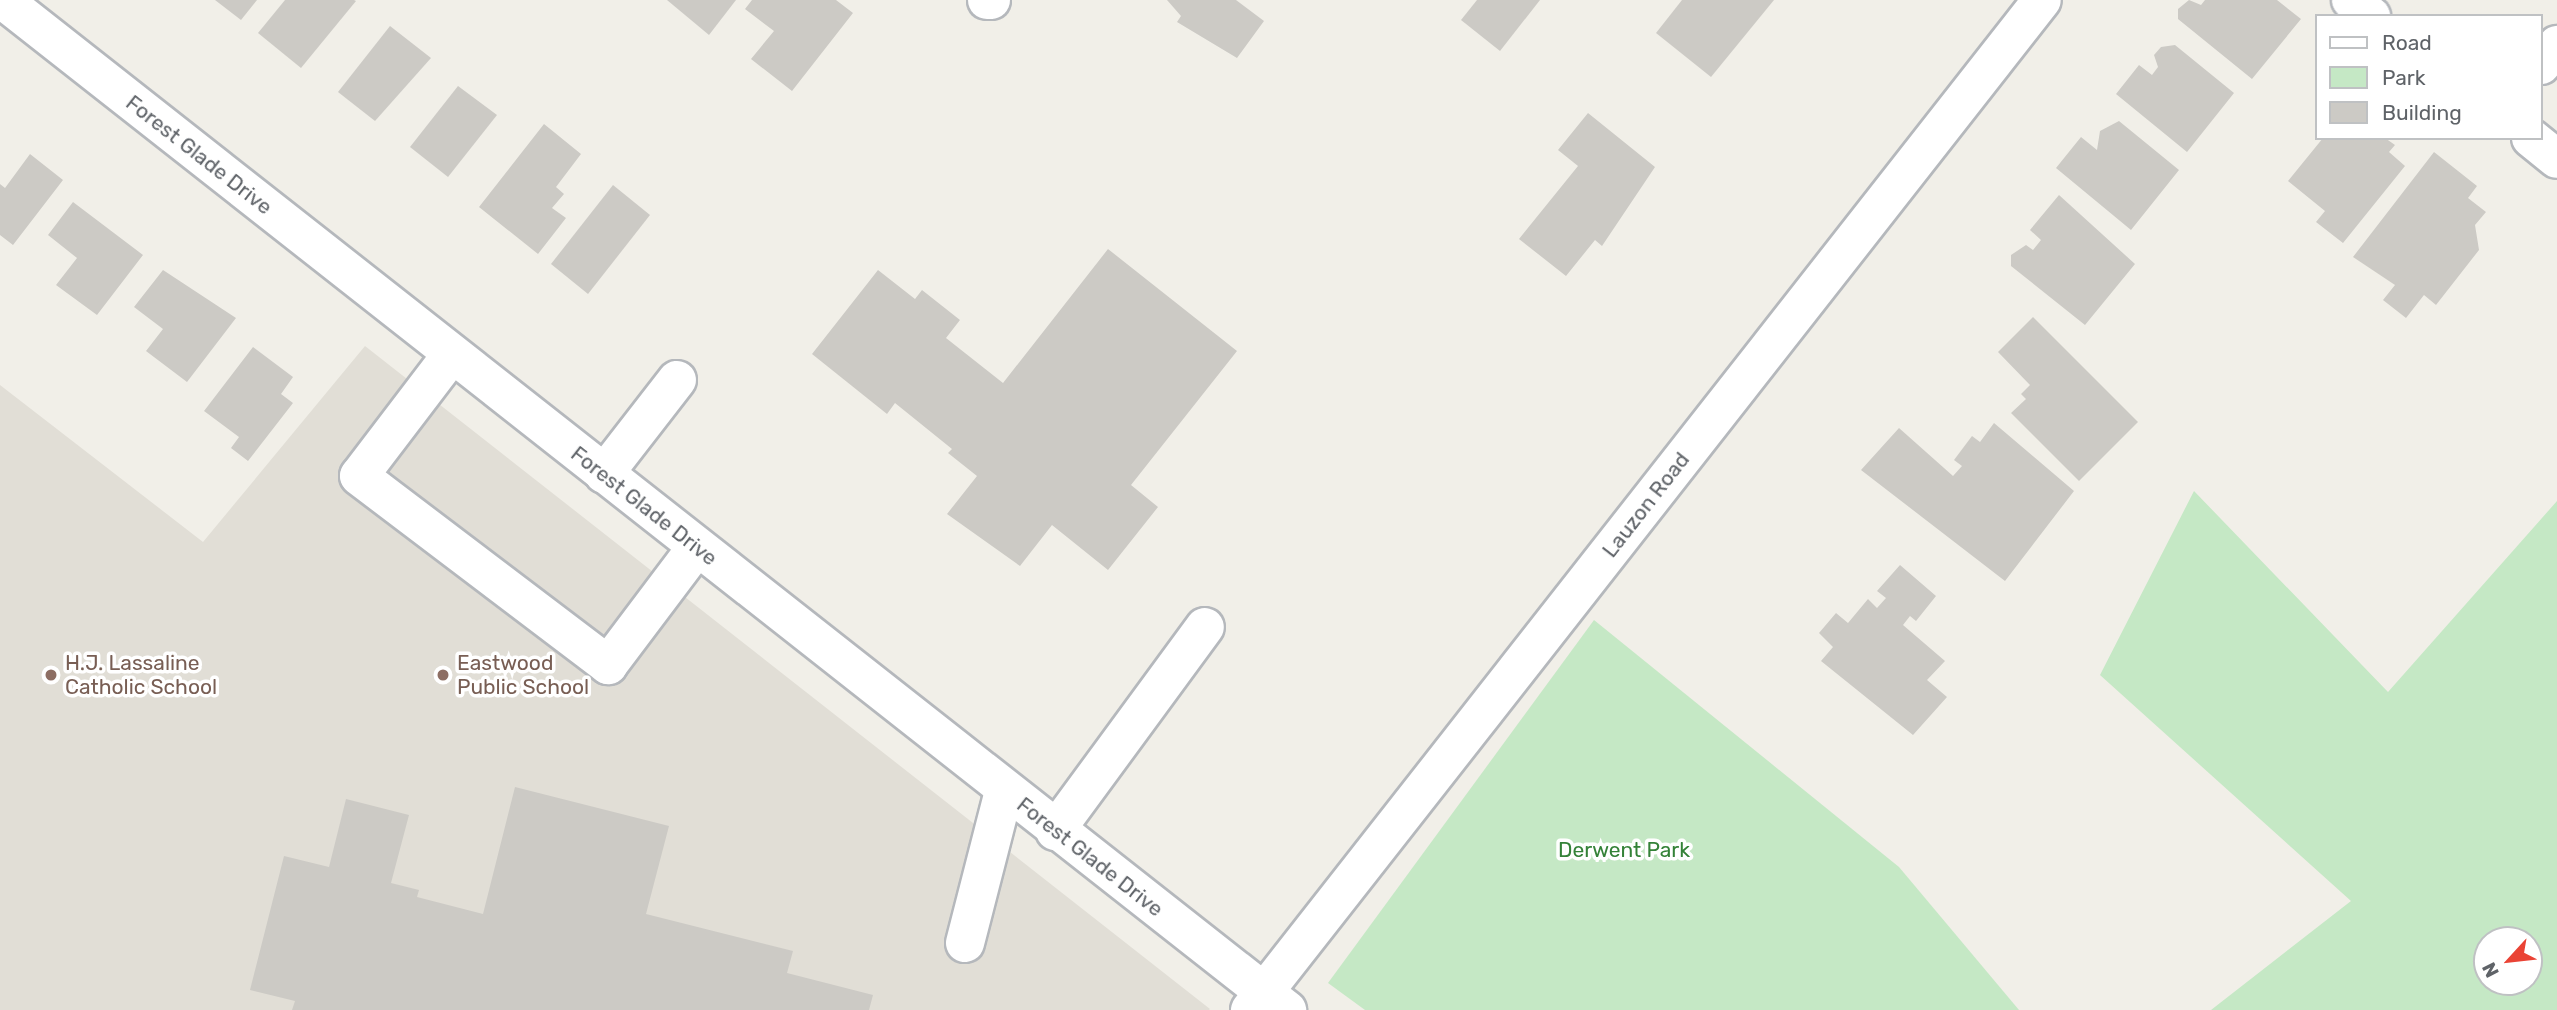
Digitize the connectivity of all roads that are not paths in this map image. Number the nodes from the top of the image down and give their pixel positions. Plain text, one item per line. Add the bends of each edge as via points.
1 (3, 0) edge
2 (2042, 0) edge
3 (2351, 0) edge
4 (2368, 14) edge
5 (2557, 45) edge
6 (2543, 62) edge
7 (2533, 140) edge
8 (2557, 159) edge
9 (452, 354) junction
10 (677, 380) dead end
11 (604, 474) junction
12 (697, 547) junction
13 (1205, 627) dead end
14 (1004, 790) junction
15 (1055, 831) junction
16 (965, 943) dead end
17 (1267, 1004) edge

1 - 9 street, Forest Glade Drive
2 - 17 street, Lauzon Road
3 - 4 street
5 - 6 street
7 - 8 street
9 - 11 street, Forest Glade Drive
9 - 12 street via 359,476 608,665
10 - 11 street
11 - 12 street, Forest Glade Drive
12 - 14 street, Forest Glade Drive
13 - 15 street
14 - 15 street, Forest Glade Drive
14 - 16 street
15 - 17 street, Forest Glade Drive

